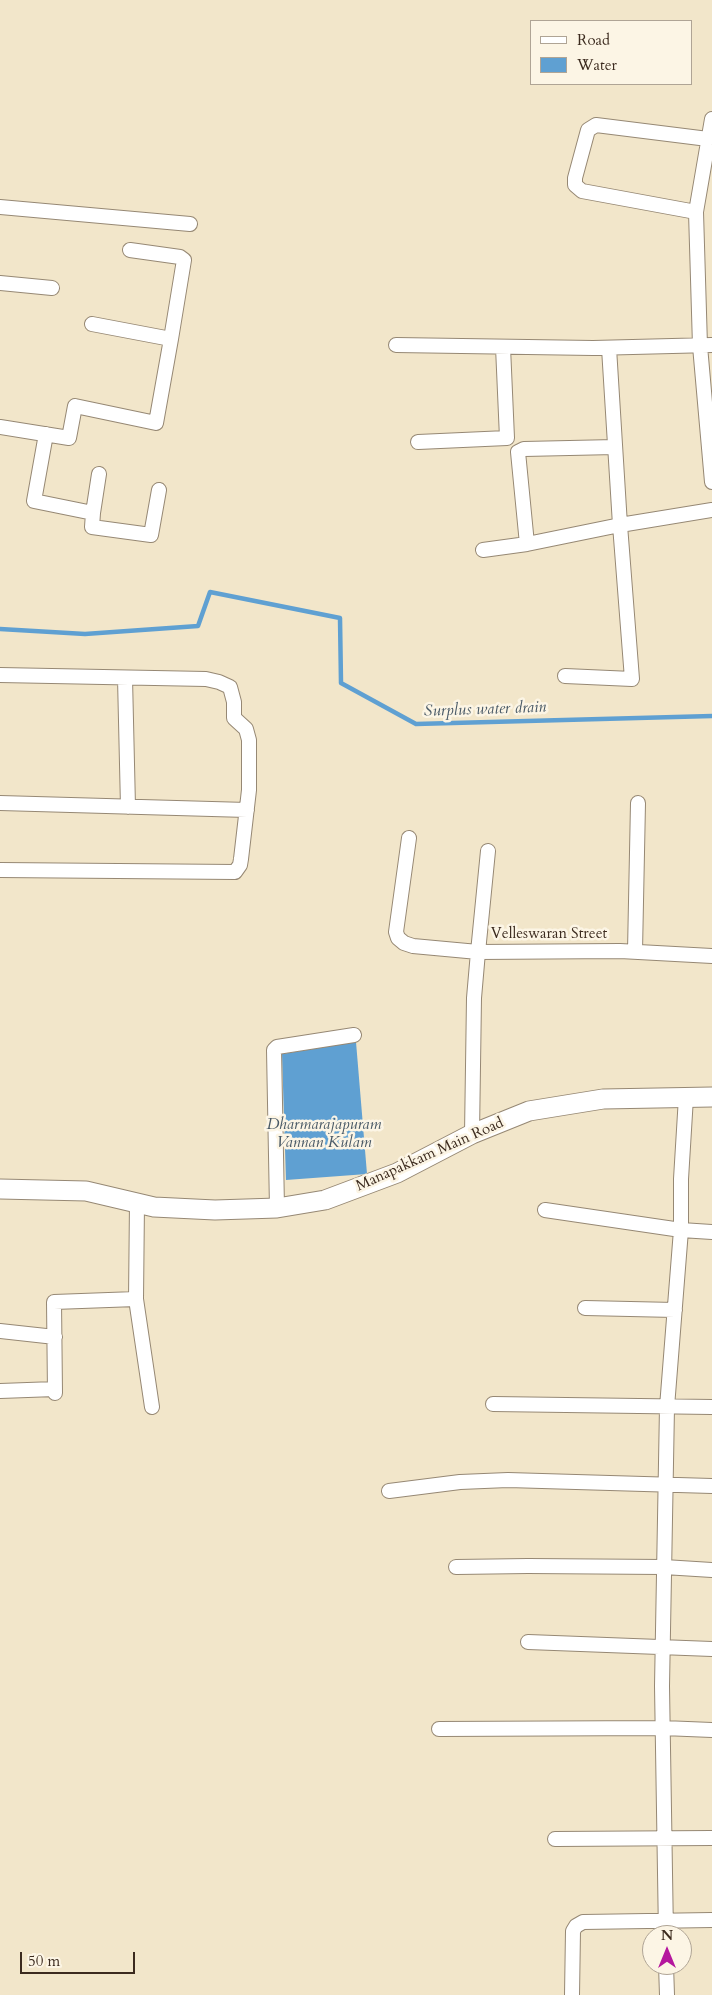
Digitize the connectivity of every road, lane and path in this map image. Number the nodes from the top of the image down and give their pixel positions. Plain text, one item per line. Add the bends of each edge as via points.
1 (712, 119) edge
2 (708, 140) junction
3 (0, 207) edge
4 (696, 212) junction
5 (190, 224) dead end
6 (130, 250) dead end
7 (0, 283) edge
8 (52, 288) dead end
9 (92, 324) dead end
10 (171, 339) junction
11 (396, 345) dead end
12 (503, 346) junction
13 (706, 346) edge
14 (609, 348) junction
15 (0, 427) edge
16 (46, 434) junction
17 (418, 442) dead end
18 (615, 447) junction
19 (99, 474) dead end
20 (712, 482) edge
21 (159, 490) dead end
22 (712, 510) edge
23 (93, 513) junction
24 (620, 525) junction
25 (527, 544) junction
26 (483, 550) dead end
27 (0, 675) edge
28 (565, 676) dead end
29 (125, 678) junction
30 (638, 803) dead end
31 (0, 804) edge
32 (128, 807) junction
33 (247, 810) junction
34 (408, 838) dead end
35 (488, 851) dead end
36 (0, 870) edge
37 (636, 951) junction
38 (478, 952) junction
39 (712, 956) edge
40 (354, 1035) dead end
41 (686, 1097) junction
42 (712, 1097) edge
43 (472, 1134) junction
44 (0, 1189) edge
45 (137, 1203) junction
46 (277, 1208) junction
47 (545, 1210) dead end
48 (681, 1230) junction
49 (712, 1232) edge
50 (136, 1299) junction
51 (585, 1308) dead end
52 (675, 1310) junction
53 (0, 1331) edge
54 (55, 1337) junction
55 (0, 1391) edge
56 (493, 1404) dead end
57 (152, 1407) dead end
58 (667, 1407) junction
59 (712, 1407) edge
60 (666, 1484) junction
61 (712, 1486) edge
62 (389, 1490) dead end
63 (456, 1567) dead end
64 (664, 1567) junction
65 (712, 1570) edge
66 (528, 1642) dead end
67 (662, 1647) junction
68 (712, 1648) edge
69 (663, 1728) junction
70 (439, 1729) dead end
71 (712, 1730) edge
72 (712, 1838) edge
73 (555, 1839) dead end
74 (664, 1839) junction
75 (666, 1920) junction
76 (712, 1920) edge
77 (666, 1925) edge
78 (666, 1975) edge
79 (572, 1995) edge
80 (667, 1995) edge

1 - 2 street
2 - 4 street
2 - 4 street via 596,125 588,130 575,178 575,185 582,191
3 - 5 street
4 - 13 street
6 - 10 street via 184,260
7 - 8 street
9 - 10 street
10 - 16 street via 156,423 75,406 69,438
11 - 12 street
12 - 14 street
12 - 17 street via 507,438
13 - 14 street
13 - 20 street
14 - 18 street
15 - 16 street
16 - 23 street via 34,501
18 - 24 street
18 - 25 street via 524,449 518,452
19 - 23 street
21 - 23 street via 151,536 92,527
22 - 24 street
24 - 25 street
24 - 28 street via 632,678
25 - 26 street
27 - 29 street
29 - 32 street
29 - 33 street via 206,679 230,687 234,718 246,729 249,740
30 - 37 street
31 - 32 street
32 - 33 street
33 - 36 street via 240,865 234,872
34 - 38 street via 396,932 398,938 413,946
35 - 38 street
37 - 38 street, Velleswaran Street
37 - 39 street, Velleswaran Street
38 - 43 street, Velleswaran Street
40 - 46 street via 274,1050
41 - 42 main road, Manapakkam Main Road
41 - 43 main road, Manapakkam Main Road via 602,1099 529,1111
41 - 48 street
43 - 46 main road, Manapakkam Main Road via 388,1176 325,1200
44 - 45 main road, Manapakkam Main Road via 86,1191
45 - 46 main road, Manapakkam Main Road via 215,1210
45 - 50 street
47 - 48 street
48 - 49 street
48 - 52 street
50 - 54 street via 54,1302
50 - 57 street
51 - 52 street
52 - 58 street
53 - 54 street
54 - 55 street via 55,1391
56 - 58 street
58 - 59 street
58 - 60 street
60 - 61 street
60 - 62 street via 508,1480
60 - 64 street
63 - 64 street
64 - 65 street
64 - 67 street
66 - 67 street
67 - 68 street
67 - 69 street
69 - 70 street
69 - 71 street
69 - 74 street
72 - 74 street
73 - 74 street
74 - 75 street
75 - 76 street
75 - 77 street
75 - 79 street via 582,1922 576,1926 573,1931
78 - 80 street

